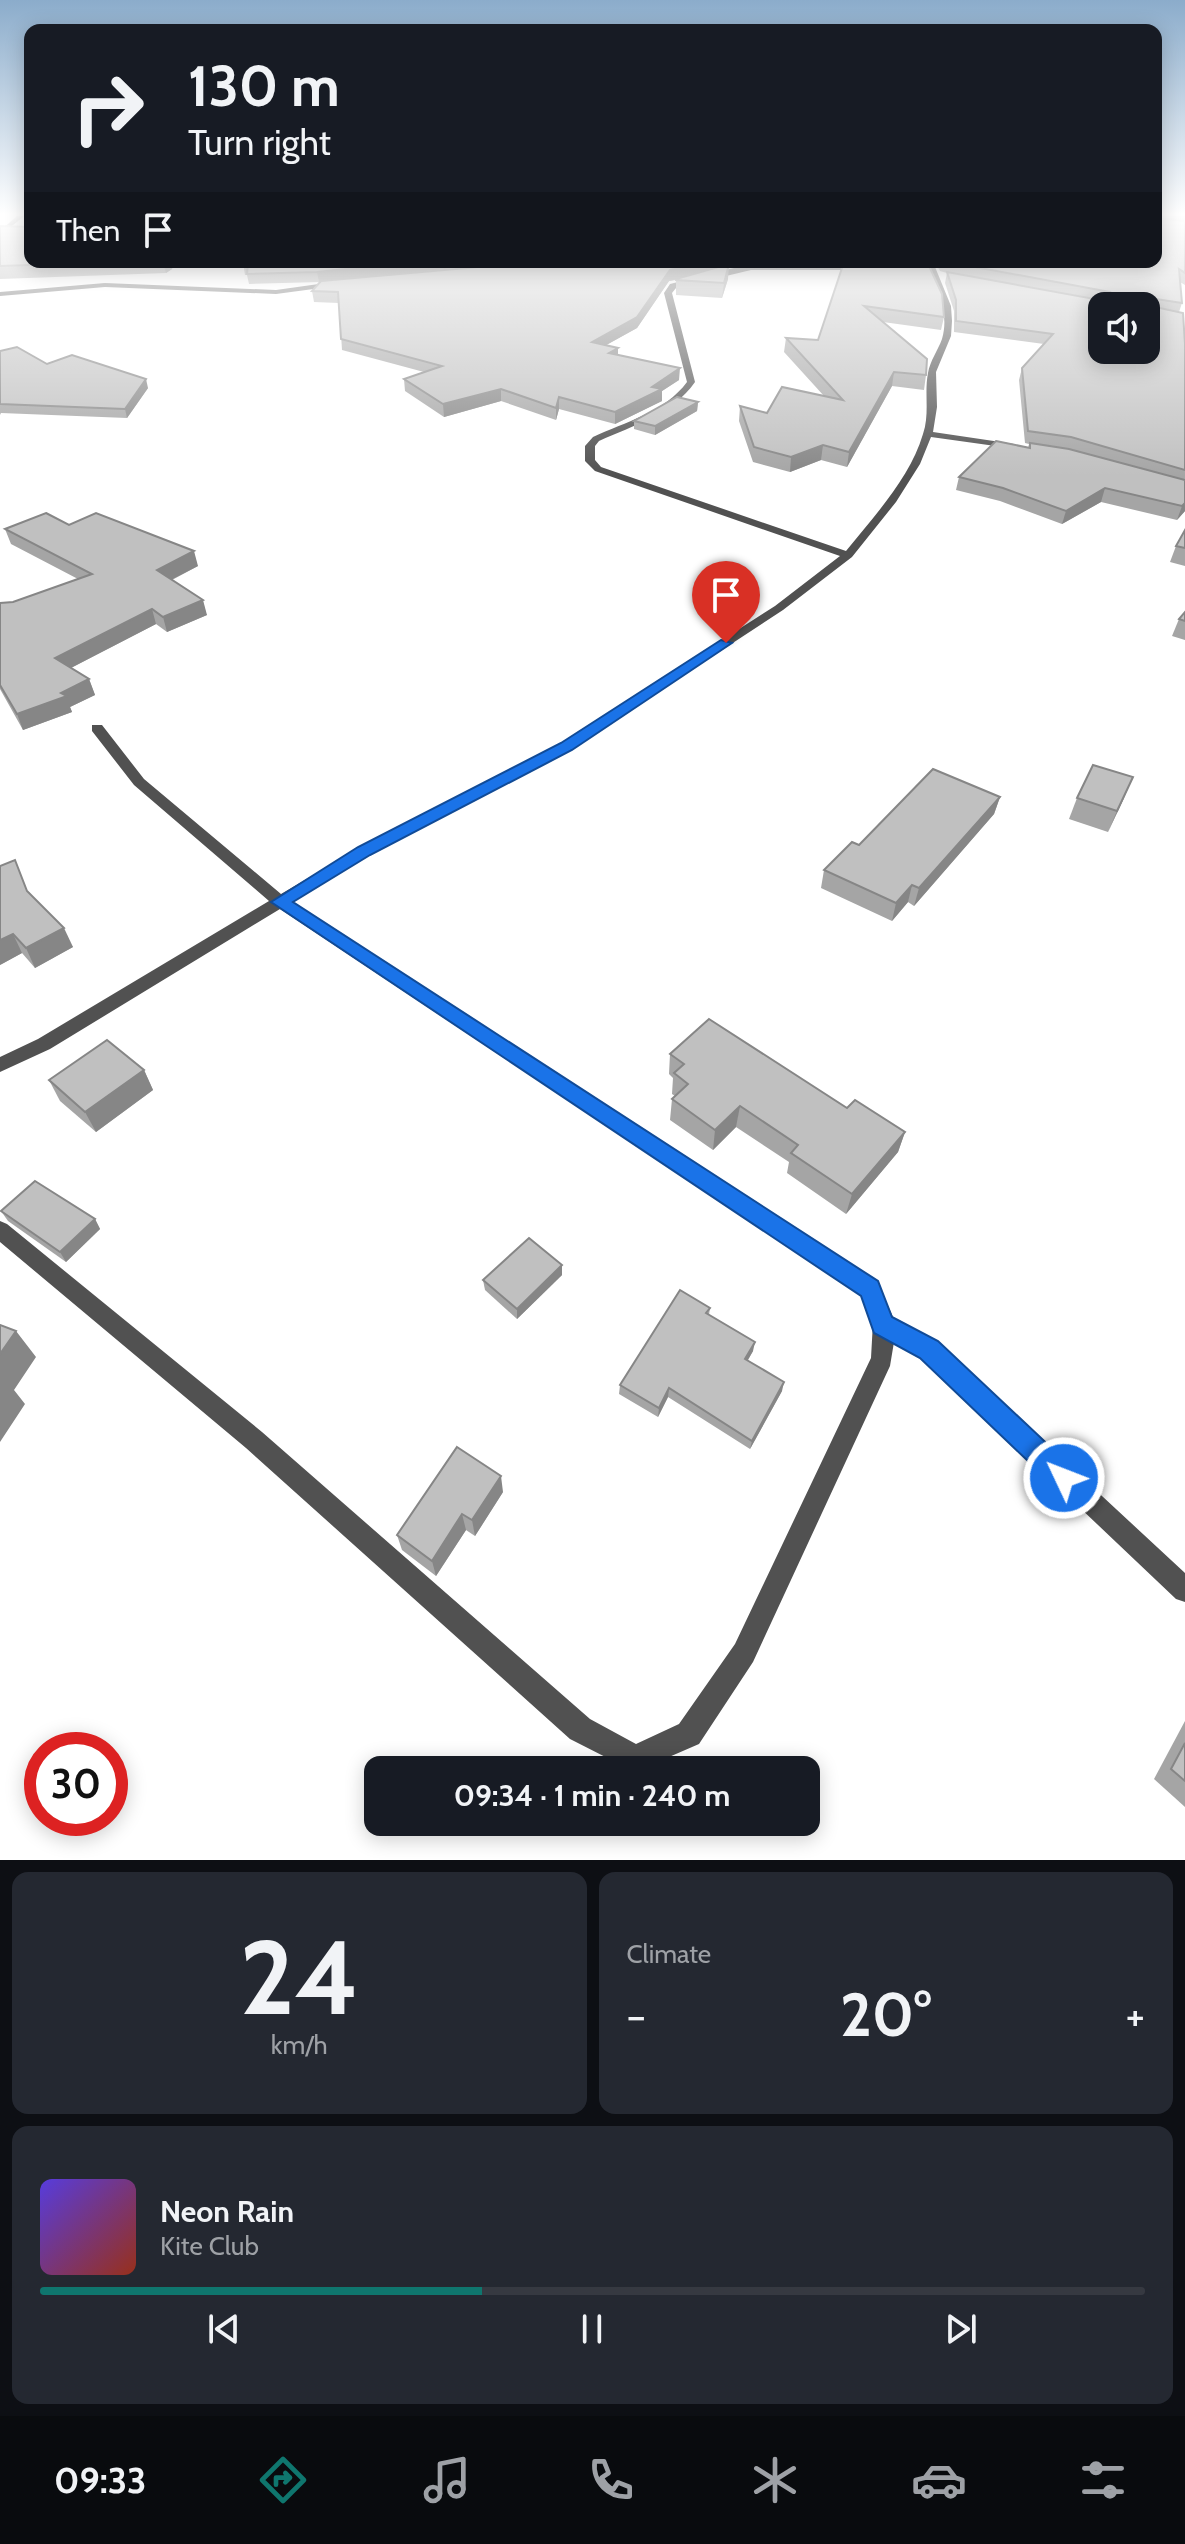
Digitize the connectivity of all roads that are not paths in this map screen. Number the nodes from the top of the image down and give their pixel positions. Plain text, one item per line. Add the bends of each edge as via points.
1 (671, 303) edge
2 (946, 303) edge
3 (928, 434) junction
4 (1031, 450) edge
5 (848, 555) junction
6 (97, 728) dead end
7 (280, 902) junction
8 (0, 1065) edge
9 (0, 1230) edge
10 (883, 1325) junction
11 (1185, 1590) edge

1 - 5 street via 691,382 687,390 596,439 590,461 598,469
2 - 3 street via 947,336 932,372
3 - 4 street
3 - 5 street via 891,502
5 - 7 street via 779,608 566,746 364,851
6 - 7 street via 139,782
7 - 8 street
7 - 10 street via 870,1289
9 - 10 street via 254,1440 580,1729 635,1758 689,1734 744,1653 882,1359
10 - 11 street via 929,1350

